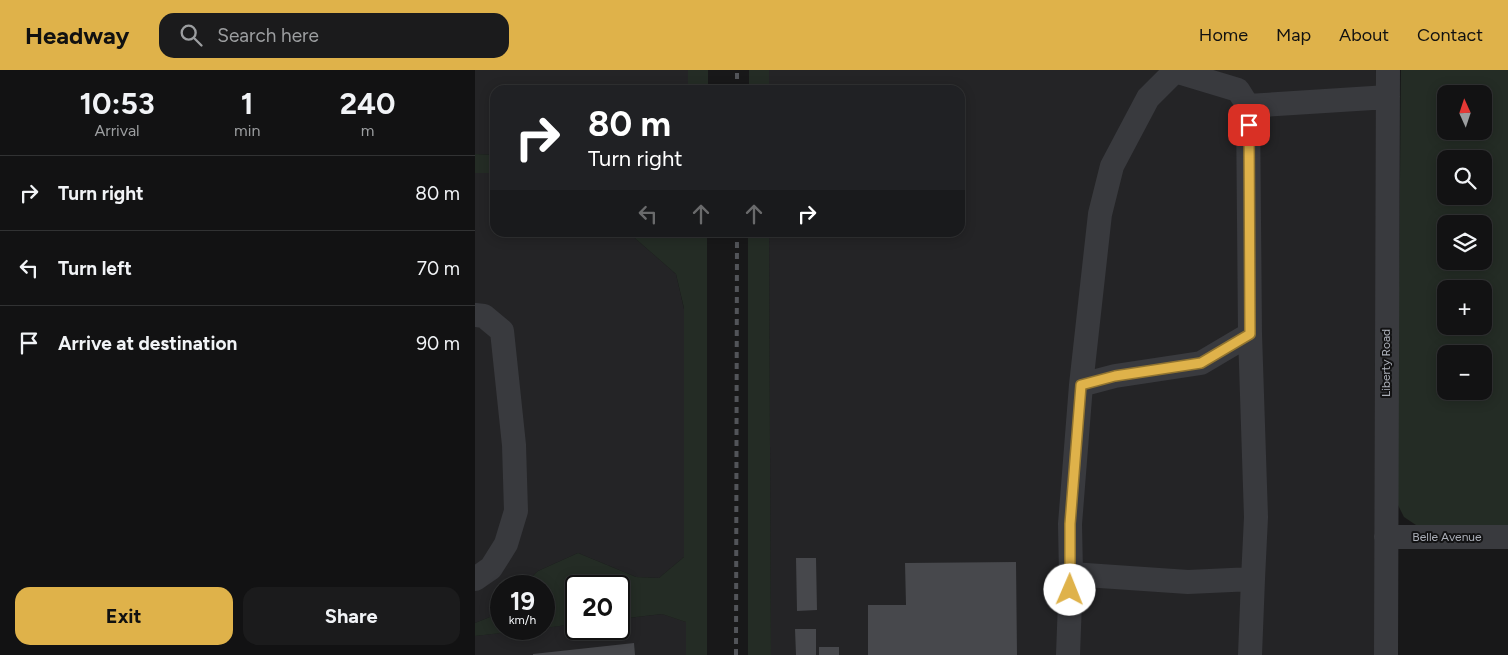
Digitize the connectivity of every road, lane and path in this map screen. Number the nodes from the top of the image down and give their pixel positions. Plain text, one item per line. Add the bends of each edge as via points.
1 (1388, 70) edge
2 (1388, 97) junction
3 (1249, 106) junction
4 (478, 317) edge
5 (1250, 334) junction
6 (1081, 385) junction
7 (1386, 537) junction
8 (1508, 537) edge
9 (1071, 574) junction
10 (475, 579) edge
11 (1253, 579) junction
12 (1068, 655) edge
13 (1250, 655) edge
14 (1386, 655) edge

1 - 2 street, Liberty Road
2 - 3 street
2 - 7 street, Liberty Road
3 - 5 street
3 - 6 street via 1238,90 1175,70 1148,98 1112,166 1100,214
4 - 10 street via 502,331 514,445 516,511 506,544 491,568
5 - 6 street via 1201,363 1115,376
5 - 11 street via 1256,517
6 - 9 street via 1070,524
7 - 8 street, Belle Avenue
7 - 14 street, Liberty Road
9 - 11 street via 1188,582
9 - 12 street
11 - 13 street

